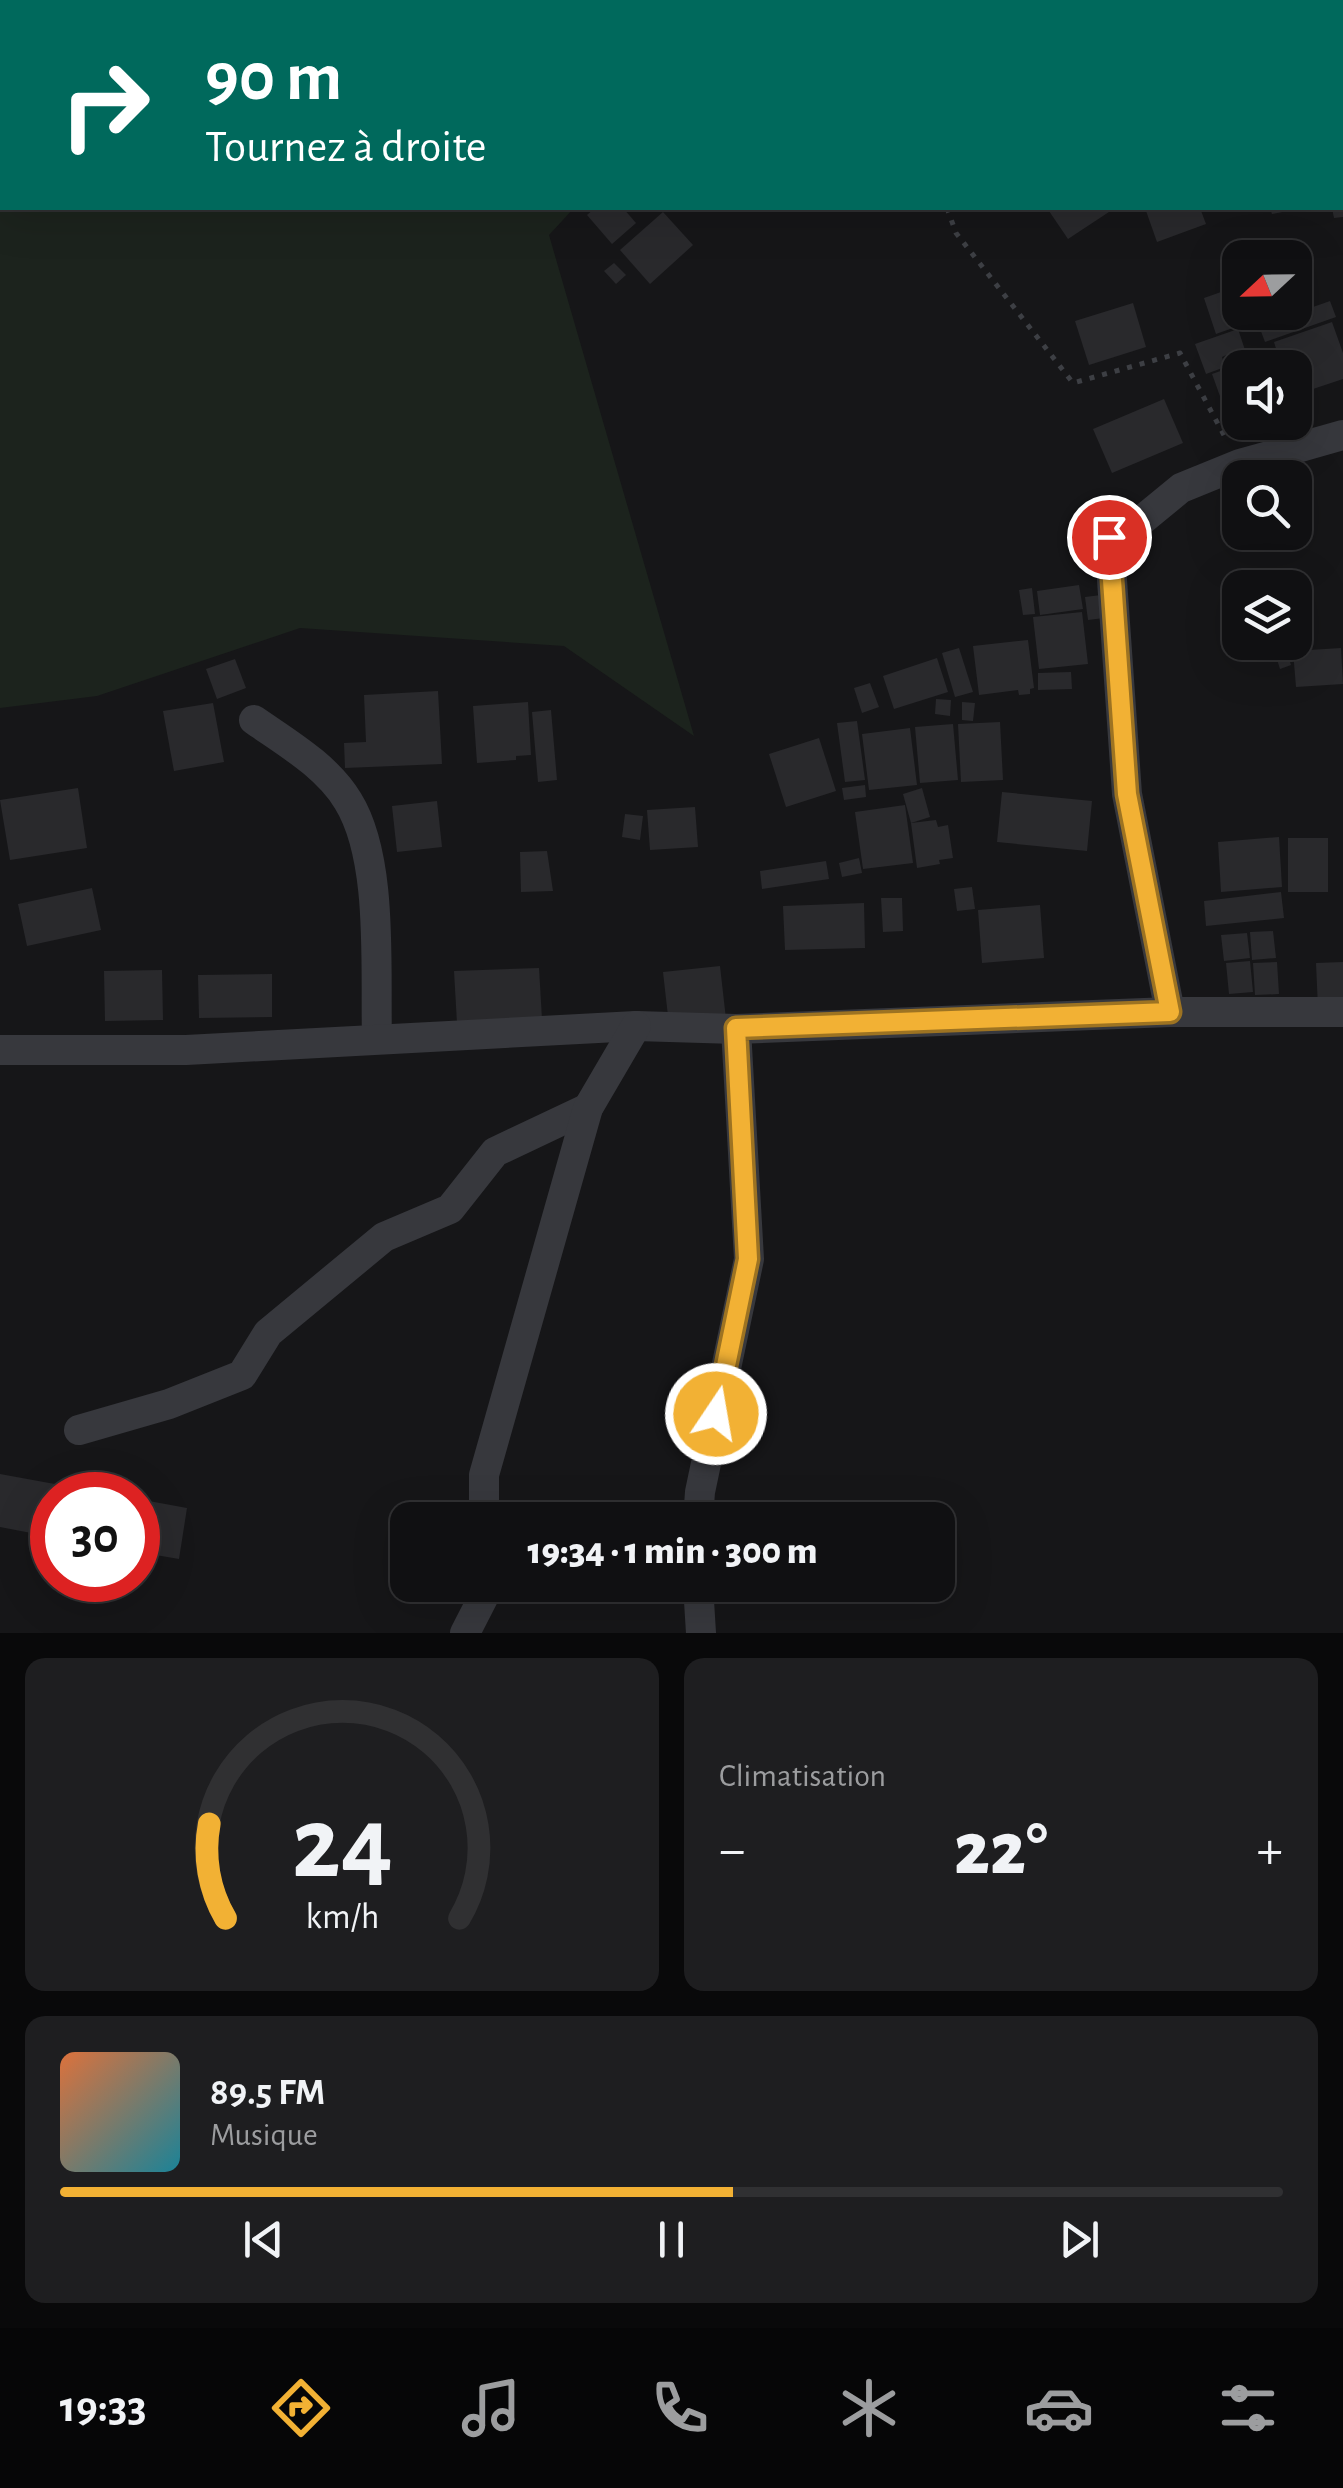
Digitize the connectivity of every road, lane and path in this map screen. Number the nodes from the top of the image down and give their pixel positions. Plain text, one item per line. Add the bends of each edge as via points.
1 (947, 210) edge
2 (1343, 435) edge
3 (1238, 460) edge
4 (1254, 460) edge
5 (1222, 471) edge
6 (254, 720) dead end
7 (1170, 1012) junction
8 (1343, 1012) edge
9 (636, 1026) junction
10 (736, 1028) junction
11 (378, 1038) junction
12 (0, 1050) edge
13 (588, 1108) junction
14 (79, 1430) dead end
15 (484, 1502) edge
16 (699, 1502) edge
17 (481, 1602) edge
18 (699, 1602) edge
19 (465, 1633) edge
20 (700, 1633) edge

1 - 3 path via 956,232 1072,383 1180,353
2 - 4 street
5 - 7 street via 1181,488 1136,525 1109,537 1127,794
6 - 11 street via 314,763 348,799 364,835 372,870
7 - 8 street
7 - 10 street
9 - 10 street
9 - 11 street
9 - 13 street
10 - 16 street via 748,1259
11 - 12 street via 186,1050
13 - 14 street via 495,1152 450,1209 384,1237 268,1334 242,1375
13 - 15 street via 484,1475
17 - 19 street
18 - 20 street

